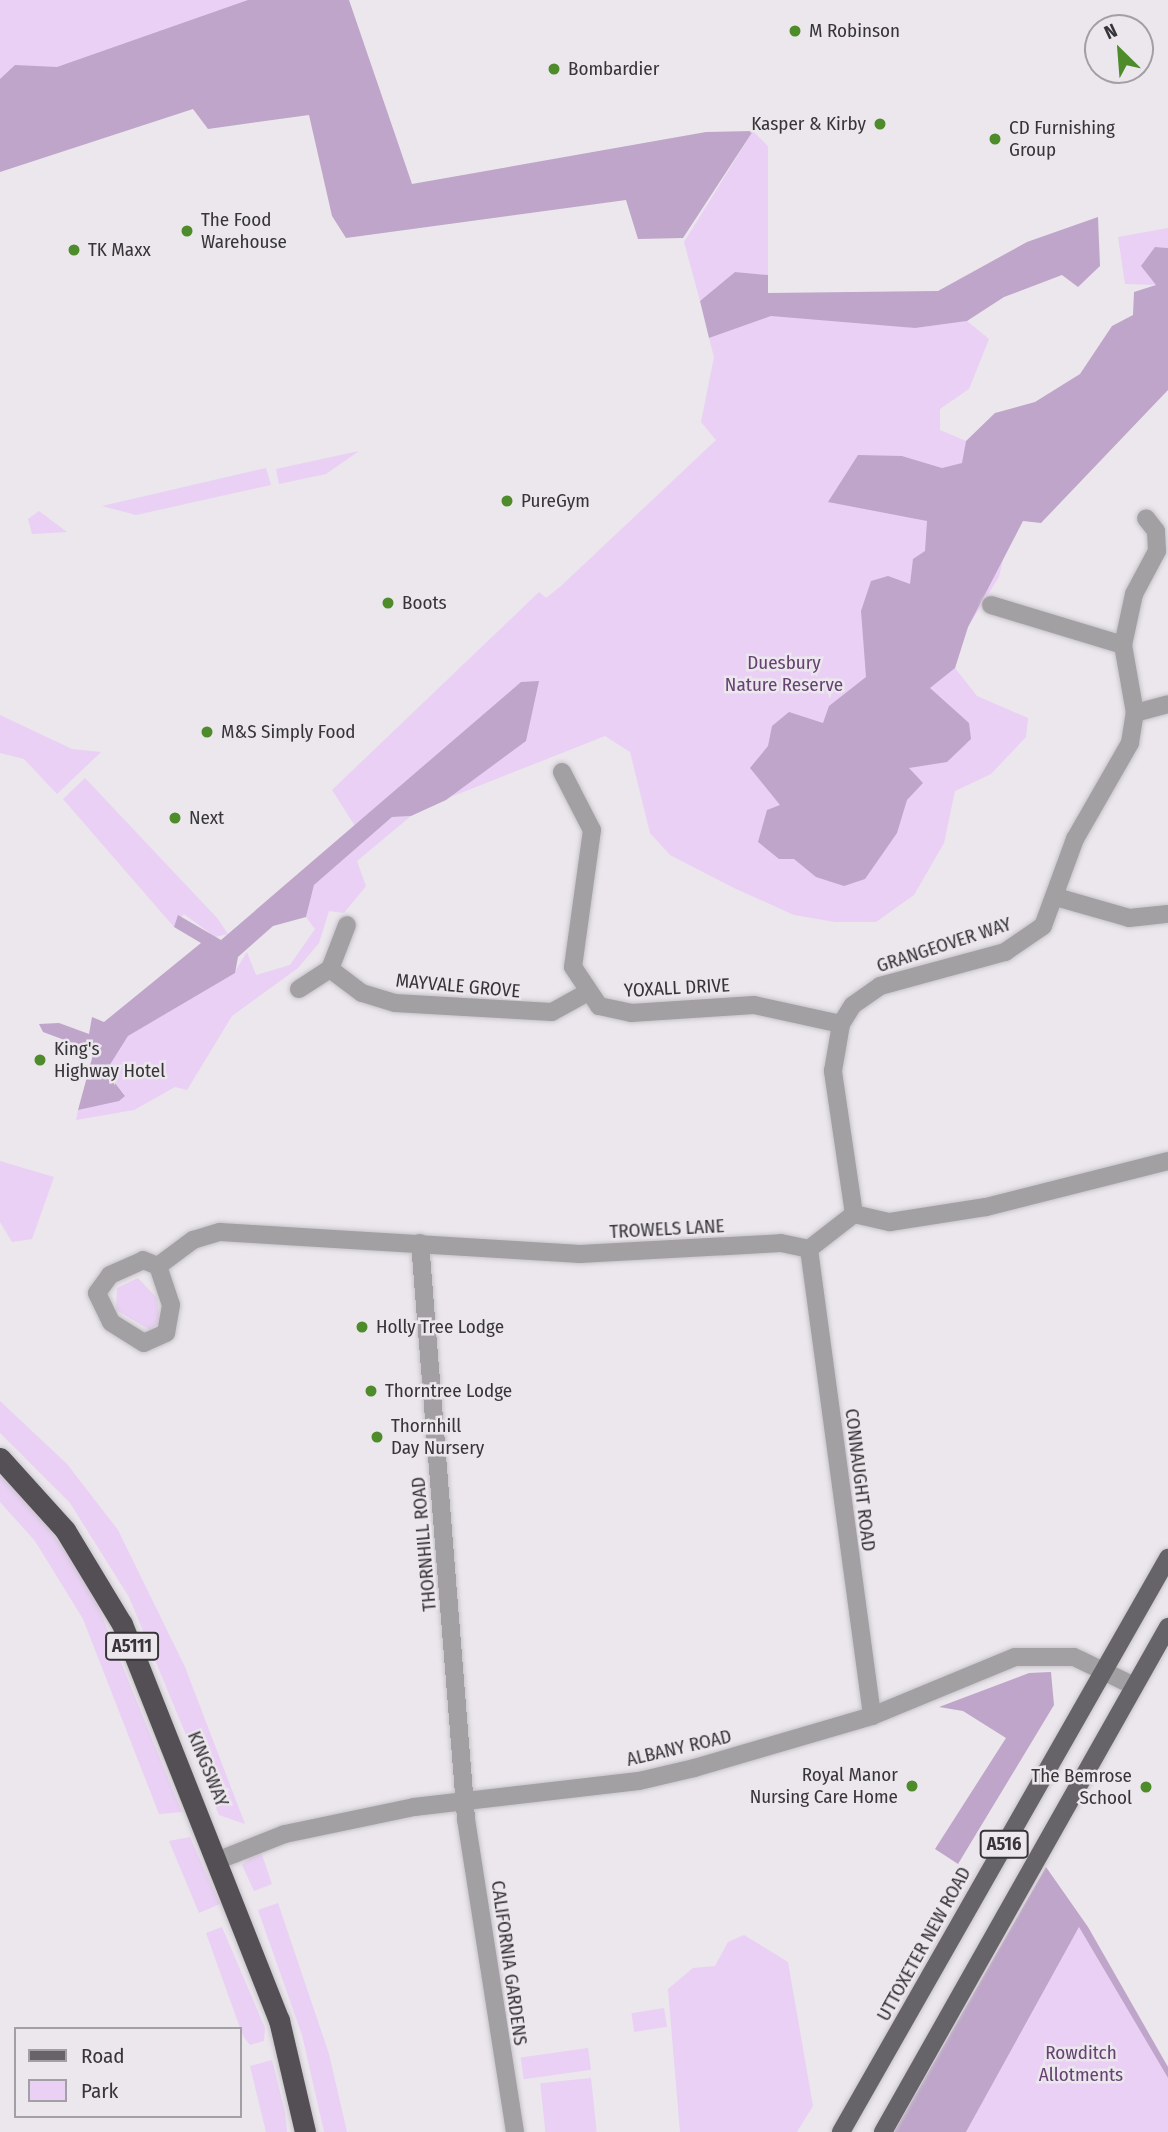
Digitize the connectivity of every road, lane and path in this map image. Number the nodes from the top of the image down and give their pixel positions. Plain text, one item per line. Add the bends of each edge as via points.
1 (1146, 518) dead end
2 (992, 605) dead end
3 (1124, 646) junction
4 (1168, 704) edge
5 (1135, 712) junction
6 (562, 772) dead end
7 (1056, 897) junction
8 (1168, 914) edge
9 (347, 925) dead end
10 (330, 969) junction
11 (299, 989) dead end
12 (586, 993) junction
13 (841, 1024) junction
14 (1168, 1161) edge
15 (854, 1214) junction
16 (420, 1243) junction
17 (809, 1249) junction
18 (158, 1266) junction
19 (0, 1458) edge
20 (1168, 1558) edge
21 (1168, 1627) edge
22 (1103, 1670) junction
23 (1134, 1686) junction
24 (872, 1716) junction
25 (469, 1800) junction
26 (219, 1860) junction
27 (305, 2132) edge
28 (515, 2132) edge
29 (841, 2132) edge
30 (883, 2132) edge

1 - 3 street, GRANGEOVER WAY via 1156,531 1157,551 1134,594
2 - 3 street
3 - 5 street, GRANGEOVER WAY
4 - 5 street
5 - 7 street, GRANGEOVER WAY via 1125,754 1075,839
6 - 12 street via 592,830 572,950
7 - 8 street via 1129,918
7 - 13 street, GRANGEOVER WAY via 1043,926 1023,944 880,986 853,1005
9 - 10 street
10 - 11 street
10 - 12 street, MAYVALE GROVE via 362,993 395,1003 552,1012
12 - 13 street, YOXALL DRIVE via 613,1012 754,1005
13 - 15 street via 833,1071
14 - 15 street via 986,1207 890,1222
15 - 17 street
16 - 17 street, TROWELS LANE via 580,1254 781,1243
16 - 18 street, TROWELS LANE via 220,1232 193,1240
16 - 25 street, THORNHILL ROAD
17 - 24 street, CONNAUGHT ROAD
18 - 18 street via 167,1285 169,1327 145,1343 111,1322 97,1293 119,1268 143,1260
19 - 26 highway, KINGSWAY / A5111 via 95,1574
20 - 22 main road, UTTOXETER NEW ROAD / A516
21 - 23 main road, A516
22 - 23 street, ALBANY ROAD
22 - 24 street, ALBANY ROAD via 1058,1655 1015,1657
22 - 29 main road, UTTOXETER NEW ROAD / A516
23 - 30 main road, A516
24 - 25 street, ALBANY ROAD via 639,1781
25 - 26 street, ALBANY ROAD via 414,1807 260,1843
25 - 28 street, CALIFORNIA GARDENS via 466,1819
26 - 27 highway, KINGSWAY / A5111 via 279,2020

